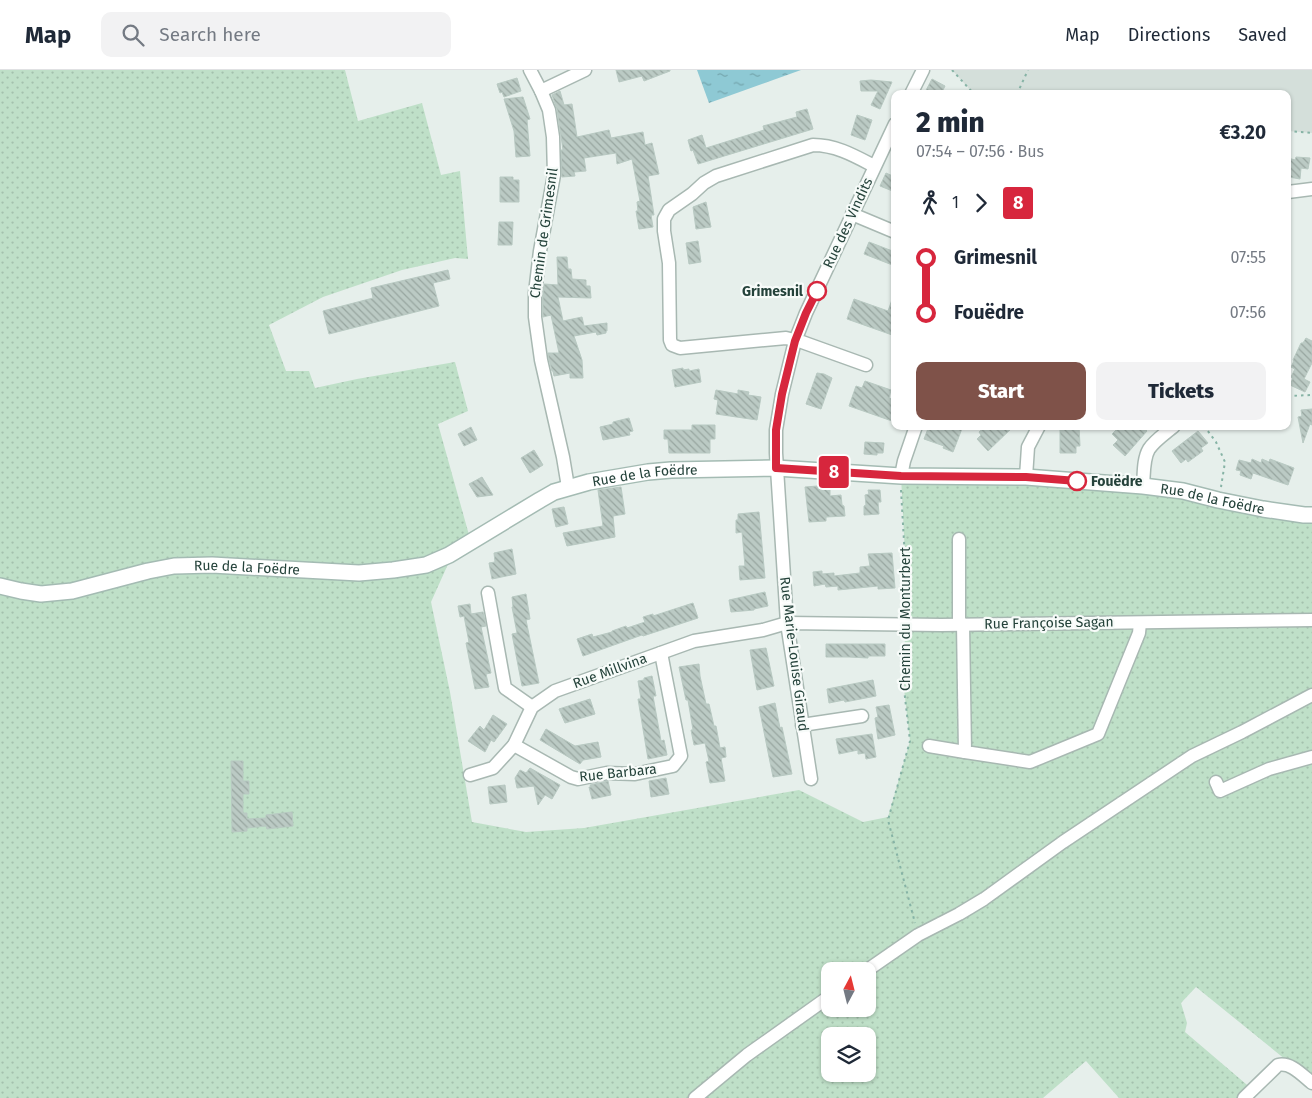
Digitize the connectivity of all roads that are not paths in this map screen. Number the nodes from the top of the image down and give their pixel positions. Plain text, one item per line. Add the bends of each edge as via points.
1 (530, 70) edge
2 (585, 70) edge
3 (923, 70) edge
4 (912, 90) edge
5 (541, 91) junction
6 (891, 132) edge
7 (874, 166) junction
8 (1312, 189) edge
9 (1291, 192) edge
10 (852, 214) junction
11 (891, 230) edge
12 (795, 341) junction
13 (866, 365) dead end
14 (915, 430) edge
15 (1037, 430) edge
16 (1169, 430) edge
17 (776, 468) junction
18 (901, 476) junction
19 (1026, 477) junction
20 (1143, 486) junction
21 (568, 487) junction
22 (1312, 515) edge
23 (959, 539) dead end
24 (0, 586) edge
25 (488, 593) dead end
26 (1312, 620) edge
27 (1140, 622) junction
28 (787, 623) junction
29 (961, 624) junction
30 (662, 653) junction
31 (1312, 695) edge
32 (532, 707) junction
33 (862, 716) dead end
34 (802, 725) junction
35 (514, 745) junction
36 (930, 746) dead end
37 (965, 752) junction
38 (1312, 756) edge
39 (470, 775) dead end
40 (811, 779) dead end
41 (1216, 782) dead end
42 (876, 964) edge
43 (821, 1002) edge
44 (1312, 1083) edge
45 (695, 1098) edge
46 (1244, 1098) edge

1 - 5 street, Chemin de Grimesnil
2 - 5 street
3 - 4 street
5 - 21 street, Chemin de Grimesnil via 553,137 554,175 540,251 534,317
6 - 7 street, Rue des Vindits
7 - 10 street, Rue des Vindits
7 - 12 street via 836,148 813,145 716,176 666,214 664,231 669,263 672,345 680,348 786,338
8 - 9 street
10 - 11 street
10 - 12 street, Rue des Vindits
12 - 13 street
12 - 17 street, Rue des Vindits via 776,430
14 - 18 street
15 - 19 street via 1028,447
16 - 20 street via 1149,450
17 - 18 street, Rue de la Foëdre
17 - 21 street, Rue de la Foëdre via 648,472
17 - 28 street, Rue Marie-Louise Giraud
18 - 19 street, Rue de la Foëdre
19 - 20 street, Rue de la Foëdre
20 - 22 street, Rue de la Foëdre
21 - 24 street, Rue de la Foëdre via 426,565 359,573 174,566 72,591 41,594
23 - 29 street
25 - 32 street via 505,688
26 - 27 street, Rue Françoise Sagan
27 - 29 street, Rue Françoise Sagan
27 - 37 street via 1139,633 1098,734 1030,762
28 - 29 street, Rue Françoise Sagan
28 - 30 street, Rue Millvina via 694,641
28 - 34 street, Rue Marie-Louise Giraud
29 - 37 street
30 - 32 street, Rue Millvina via 555,691
30 - 35 street, Rue Barbara via 681,756 673,766 635,774 578,778
31 - 42 street via 1192,756 984,899 918,935
32 - 35 street, Rue Millvina
33 - 34 street
34 - 40 street, Rue Marie-Louise Giraud
35 - 39 street, Rue Millvina via 493,768
36 - 37 street
38 - 41 street via 1269,769 1220,791
43 - 45 street via 747,1055
44 - 46 street via 1290,1066 1278,1065

